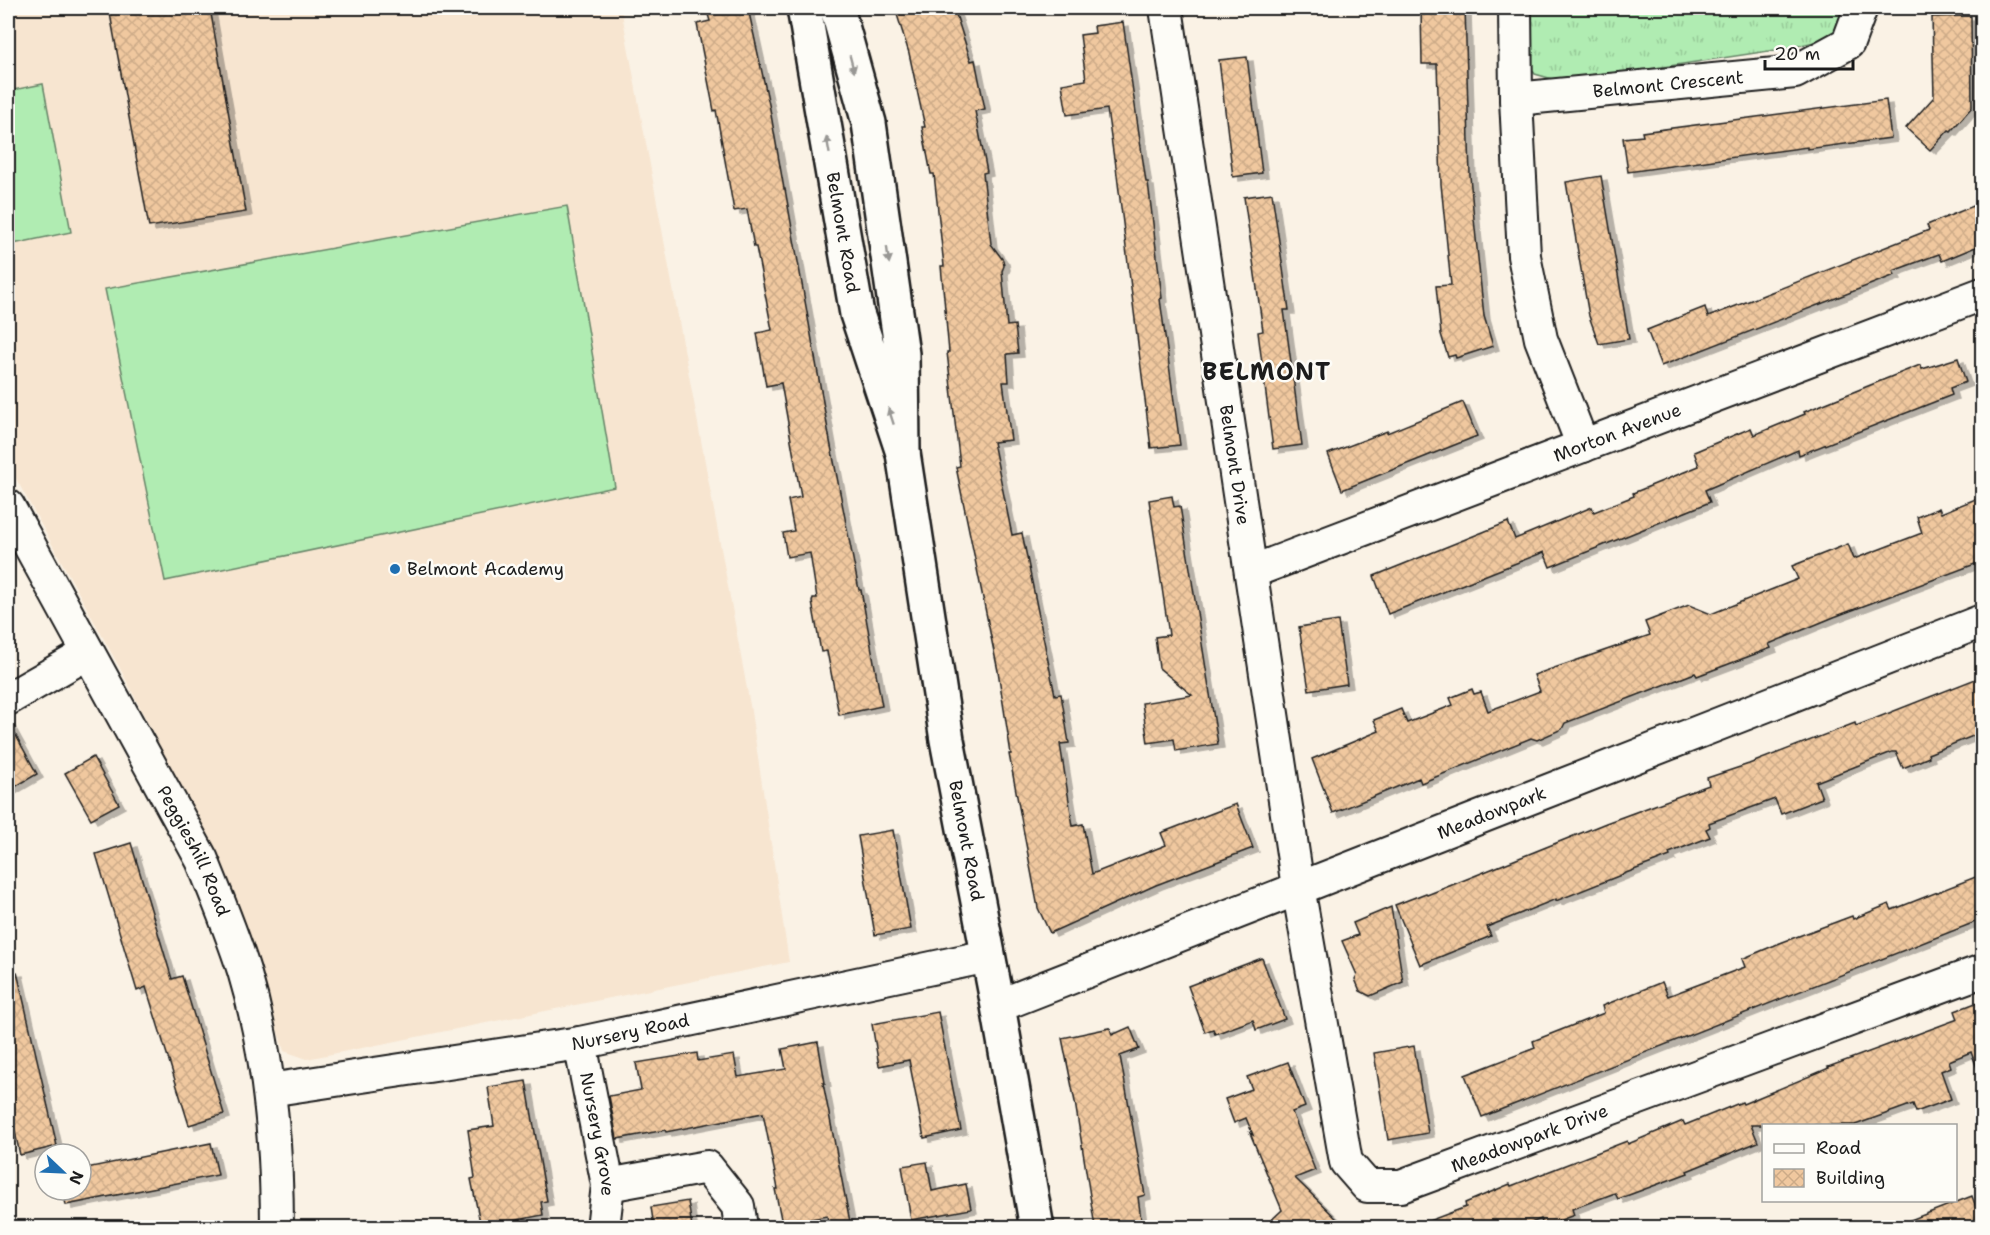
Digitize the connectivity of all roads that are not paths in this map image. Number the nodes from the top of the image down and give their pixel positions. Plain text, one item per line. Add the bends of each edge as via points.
1 (804, 8) edge
2 (837, 8) edge
3 (1166, 8) edge
4 (1515, 8) edge
5 (1861, 8) edge
6 (1516, 99) junction
7 (1983, 294) edge
8 (1583, 446) junction
9 (903, 453) junction
10 (8, 506) edge
11 (1251, 572) junction
12 (1983, 621) edge
13 (88, 653) junction
14 (8, 699) edge
15 (1298, 887) junction
16 (988, 956) junction
17 (1983, 970) edge
18 (999, 1006) junction
19 (580, 1042) junction
20 (269, 1090) junction
21 (608, 1185) junction
22 (277, 1227) edge
23 (603, 1227) edge
24 (741, 1227) edge
25 (1037, 1227) edge

9 -> 1 street, Belmont Road via 857,314
2 -> 9 street, Belmont Road via 869,123 902,354
3 - 11 street, Belmont Drive
4 - 6 street
5 - 6 street, Belmont Crescent via 1848,43 1795,72
6 - 8 street via 1524,256 1541,339
7 - 8 street, Morton Avenue
8 - 11 street, Morton Avenue
9 - 16 street, Belmont Road via 946,740
10 - 13 street, Peggieshill Road
11 - 15 street, Belmont Drive
12 - 15 street, Meadowpark
13 - 14 street
13 - 20 street, Peggieshill Road via 214,888 244,973
15 - 17 street, Meadowpark Drive via 1346,1162 1366,1186 1401,1186
15 - 18 street, Meadowpark
16 - 18 street, Belmont Road
16 - 19 street, Nursery Road
18 - 25 street, Belmont Road
19 - 20 street, Nursery Road
19 - 21 street, Nursery Grove
20 - 22 street, Peggieshill Road via 275,1138
21 - 23 street, Nursery Grove
21 - 24 street via 707,1167 738,1206

